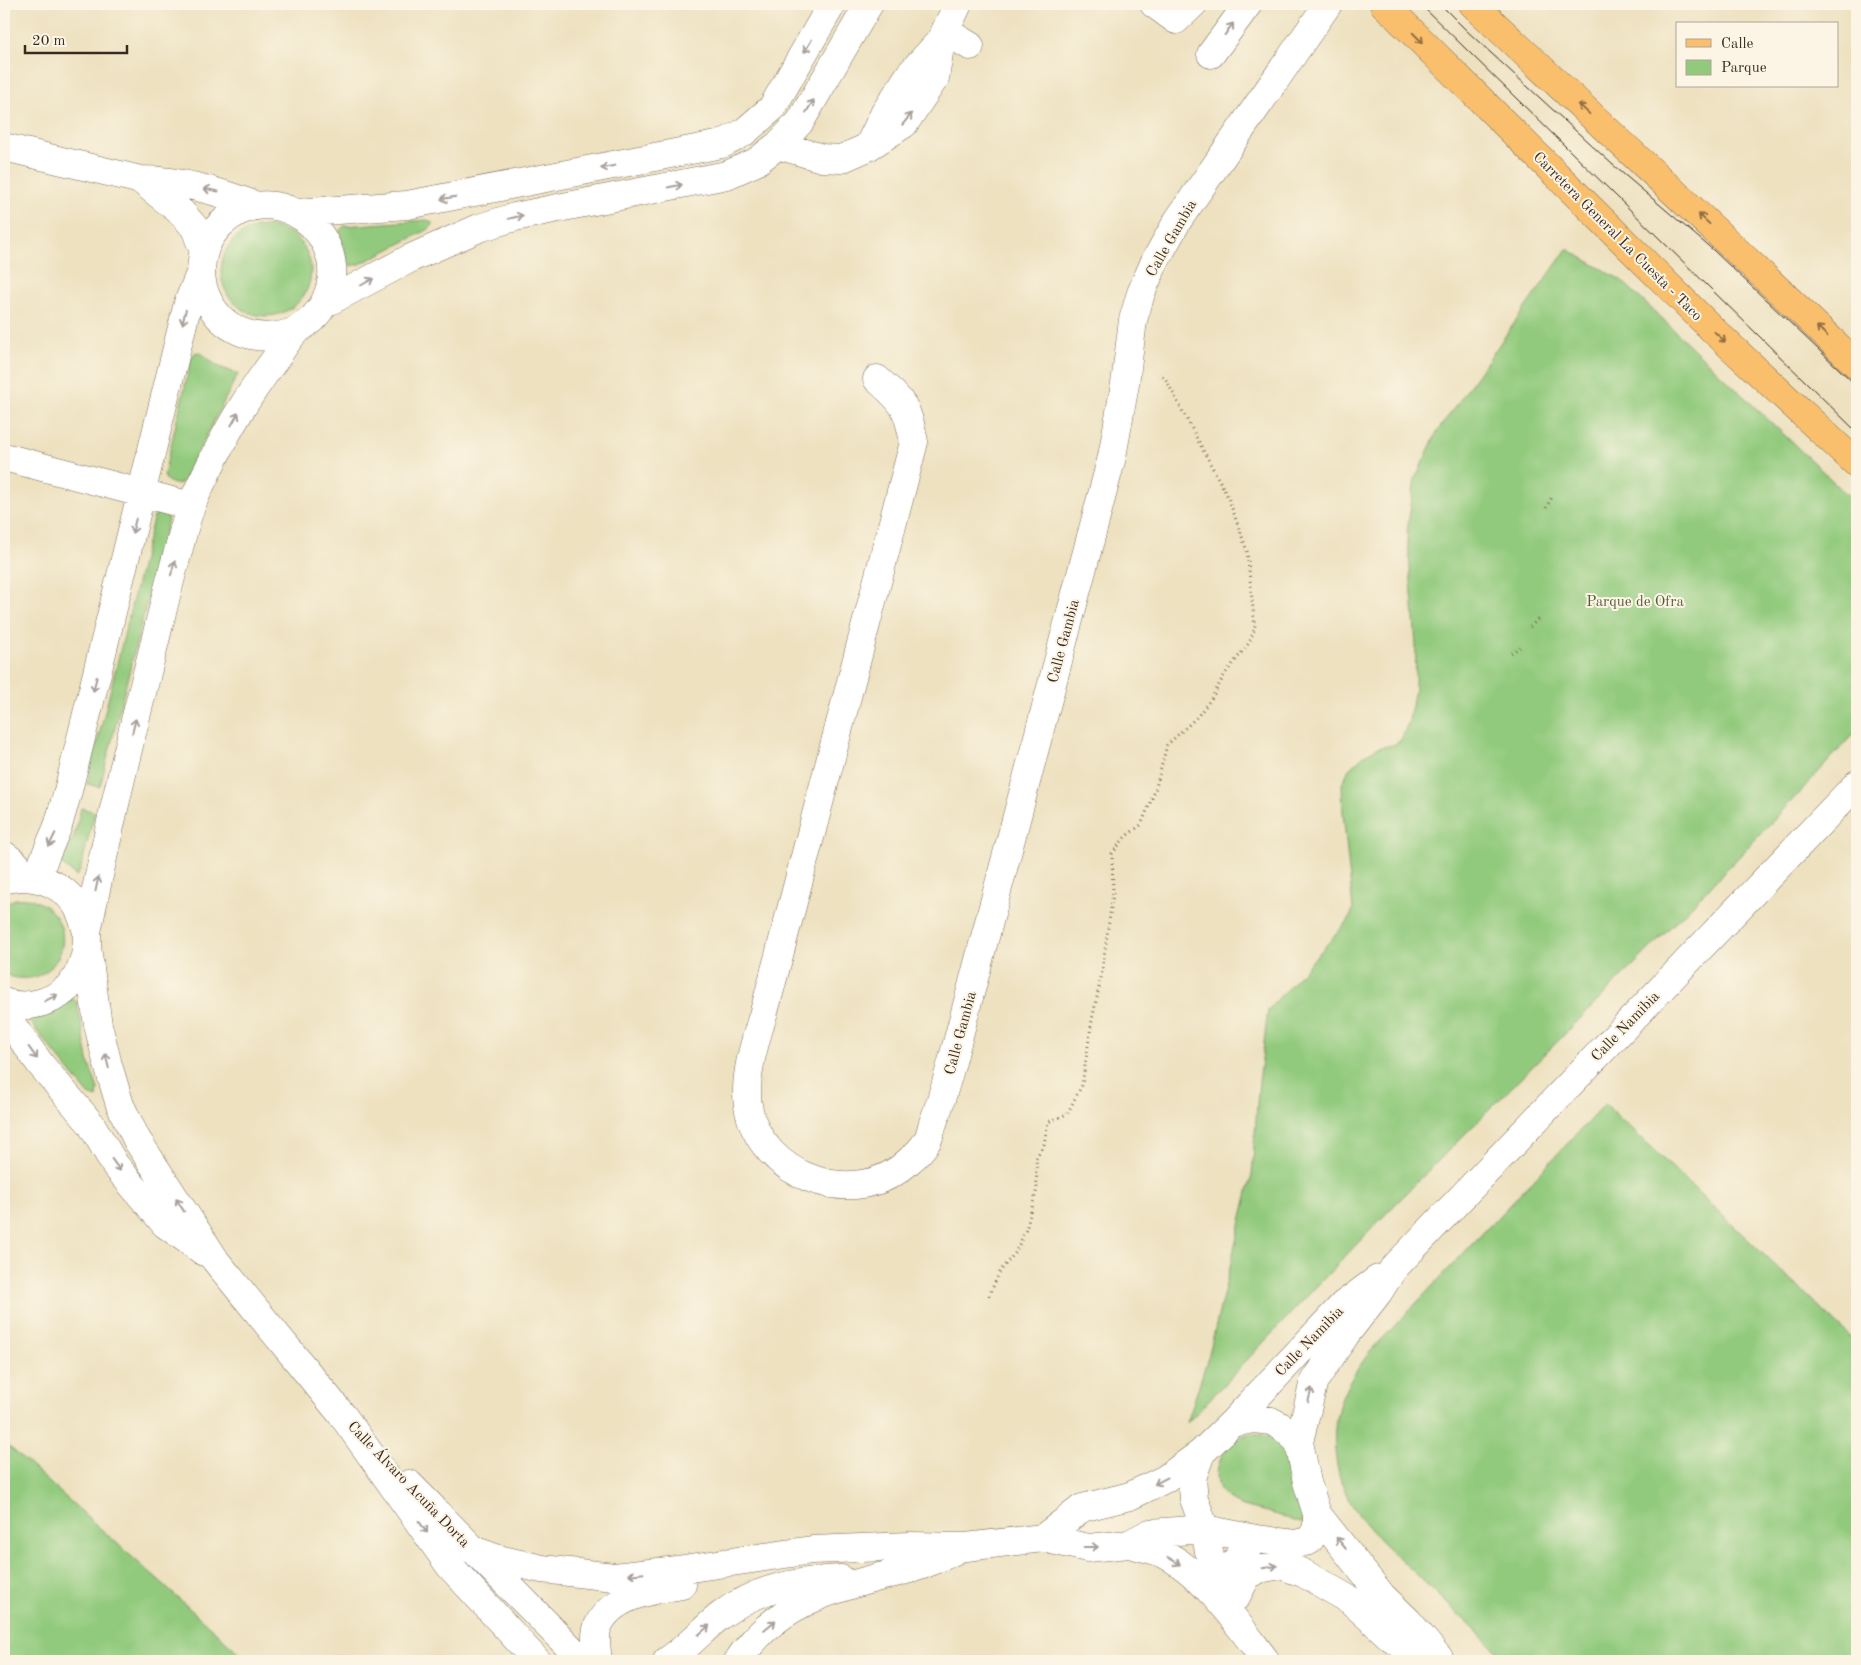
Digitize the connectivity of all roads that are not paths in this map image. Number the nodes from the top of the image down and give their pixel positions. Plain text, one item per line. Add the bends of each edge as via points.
1 (832, 4) edge
2 (869, 4) edge
3 (958, 4) edge
4 (1154, 4) edge
5 (1248, 4) edge
6 (1328, 4) edge
7 (1384, 4) edge
8 (1473, 4) edge
9 (1184, 12) edge
10 (943, 36) junction
11 (970, 46) dead end
12 (1211, 54) dead end
13 (778, 145) junction
14 (4, 147) edge
15 (141, 180) junction
16 (258, 206) junction
17 (296, 213) junction
18 (203, 262) junction
19 (324, 304) junction
20 (296, 331) junction
21 (1857, 365) edge
22 (877, 379) dead end
23 (4, 457) edge
24 (1857, 464) edge
25 (142, 492) junction
26 (191, 506) junction
27 (1857, 784) edge
28 (4, 855) edge
29 (22, 878) edge
30 (87, 939) junction
31 (4, 1002) edge
32 (4, 1014) edge
33 (216, 1261) junction
34 (1393, 1269) junction
35 (343, 1416) junction
36 (1232, 1423) junction
37 (1299, 1442) junction
38 (1201, 1452) junction
39 (1318, 1514) junction
40 (1207, 1529) junction
41 (1043, 1538) junction
42 (1256, 1539) junction
43 (1129, 1544) junction
44 (1295, 1544) junction
45 (910, 1546) junction
46 (966, 1546) junction
47 (473, 1550) junction
48 (450, 1566) junction
49 (876, 1577) junction
50 (1382, 1596) junction
51 (1228, 1600) junction
52 (537, 1661) edge
53 (560, 1661) edge
54 (583, 1661) edge
55 (598, 1661) edge
56 (667, 1661) edge
57 (738, 1661) edge
58 (1266, 1661) edge
59 (1430, 1661) edge
60 (1442, 1661) edge

1 -> 17 street via 772,108 743,133 722,144 407,205
13 -> 2 street via 800,122
3 - 10 street
4 - 9 street
12 -> 5 street
6 - 22 street, Calle Gambia via 1178,220 1141,293 1133,320 1112,457 927,1142 888,1177 852,1186 835,1186 799,1175 769,1148 755,1129 748,1106 748,1082 766,1001 914,442 909,416 900,399
7 -> 24 main road, Carretera General La Cuesta - Taco via 1712,329
21 -> 8 main road
10 - 11 street
10 - 13 street via 910,74 884,114 868,147 841,159 822,158
19 -> 13 street via 411,258 479,228 534,213 727,175 756,162
14 - 15 street
16 -> 15 street via 220,192 161,180
15 - 18 street via 182,213 195,228
16 - 17 street via 278,207
16 - 18 street via 240,211 225,221 212,235
17 - 19 street via 320,232 332,260 330,290
18 - 20 street via 203,286 208,300 226,323 239,331 268,338
18 -> 25 street via 188,303
19 - 20 street
26 -> 20 street via 243,405
23 - 25 street
25 - 26 street
25 -> 29 street via 58,826
30 -> 26 street via 127,750
27 - 34 street, Calle Namibia
28 - 29 street via 15,863
29 - 30 street via 57,887 75,903
31 -> 30 street via 27,1005 45,1002 61,993 74,981 83,965
33 -> 30 street via 137,1140 120,1105 98,1025
32 -> 33 street via 41,1065 91,1124 116,1165 165,1224
33 - 35 street
34 - 36 street, Calle Namibia via 1343,1305
37 -> 34 street, Calle Namibia via 1314,1380
35 - 47 street, Calle Álvaro Acuña Dorta
35 -> 48 street, Calle Álvaro Acuña Dorta
36 - 37 street via 1255,1419 1270,1421 1284,1428
36 - 38 street
37 - 39 street
38 - 40 street via 1192,1478 1194,1499
38 -> 41 street via 1165,1479 1130,1496 1082,1508
39 - 44 street via 1318,1529 1309,1540
50 -> 39 street
40 - 42 street
40 - 43 street via 1150,1532
40 - 51 street via 1207,1541
41 -> 43 street via 1088,1548
41 - 46 street
42 - 44 street
42 - 51 street via 1234,1562
43 -> 51 street via 1162,1554 1182,1565
44 - 50 street via 1312,1558
45 - 46 street
45 -> 47 street via 812,1550 614,1576 542,1569
45 - 55 street via 706,1580 628,1598 611,1610 597,1627
46 - 49 street via 912,1568
47 - 54 street, Calle Álvaro Acuña Dorta
48 - 52 street, Calle Álvaro Acuña Dorta
48 - 53 street, Calle Álvaro Acuña Dorta via 510,1610
56 -> 49 street via 721,1615 764,1591 792,1583
57 -> 49 street via 764,1630 789,1610 819,1595
50 - 60 street
51 - 58 street
51 -> 59 street via 1247,1576 1259,1568 1281,1565 1303,1572 1350,1600 1392,1638

